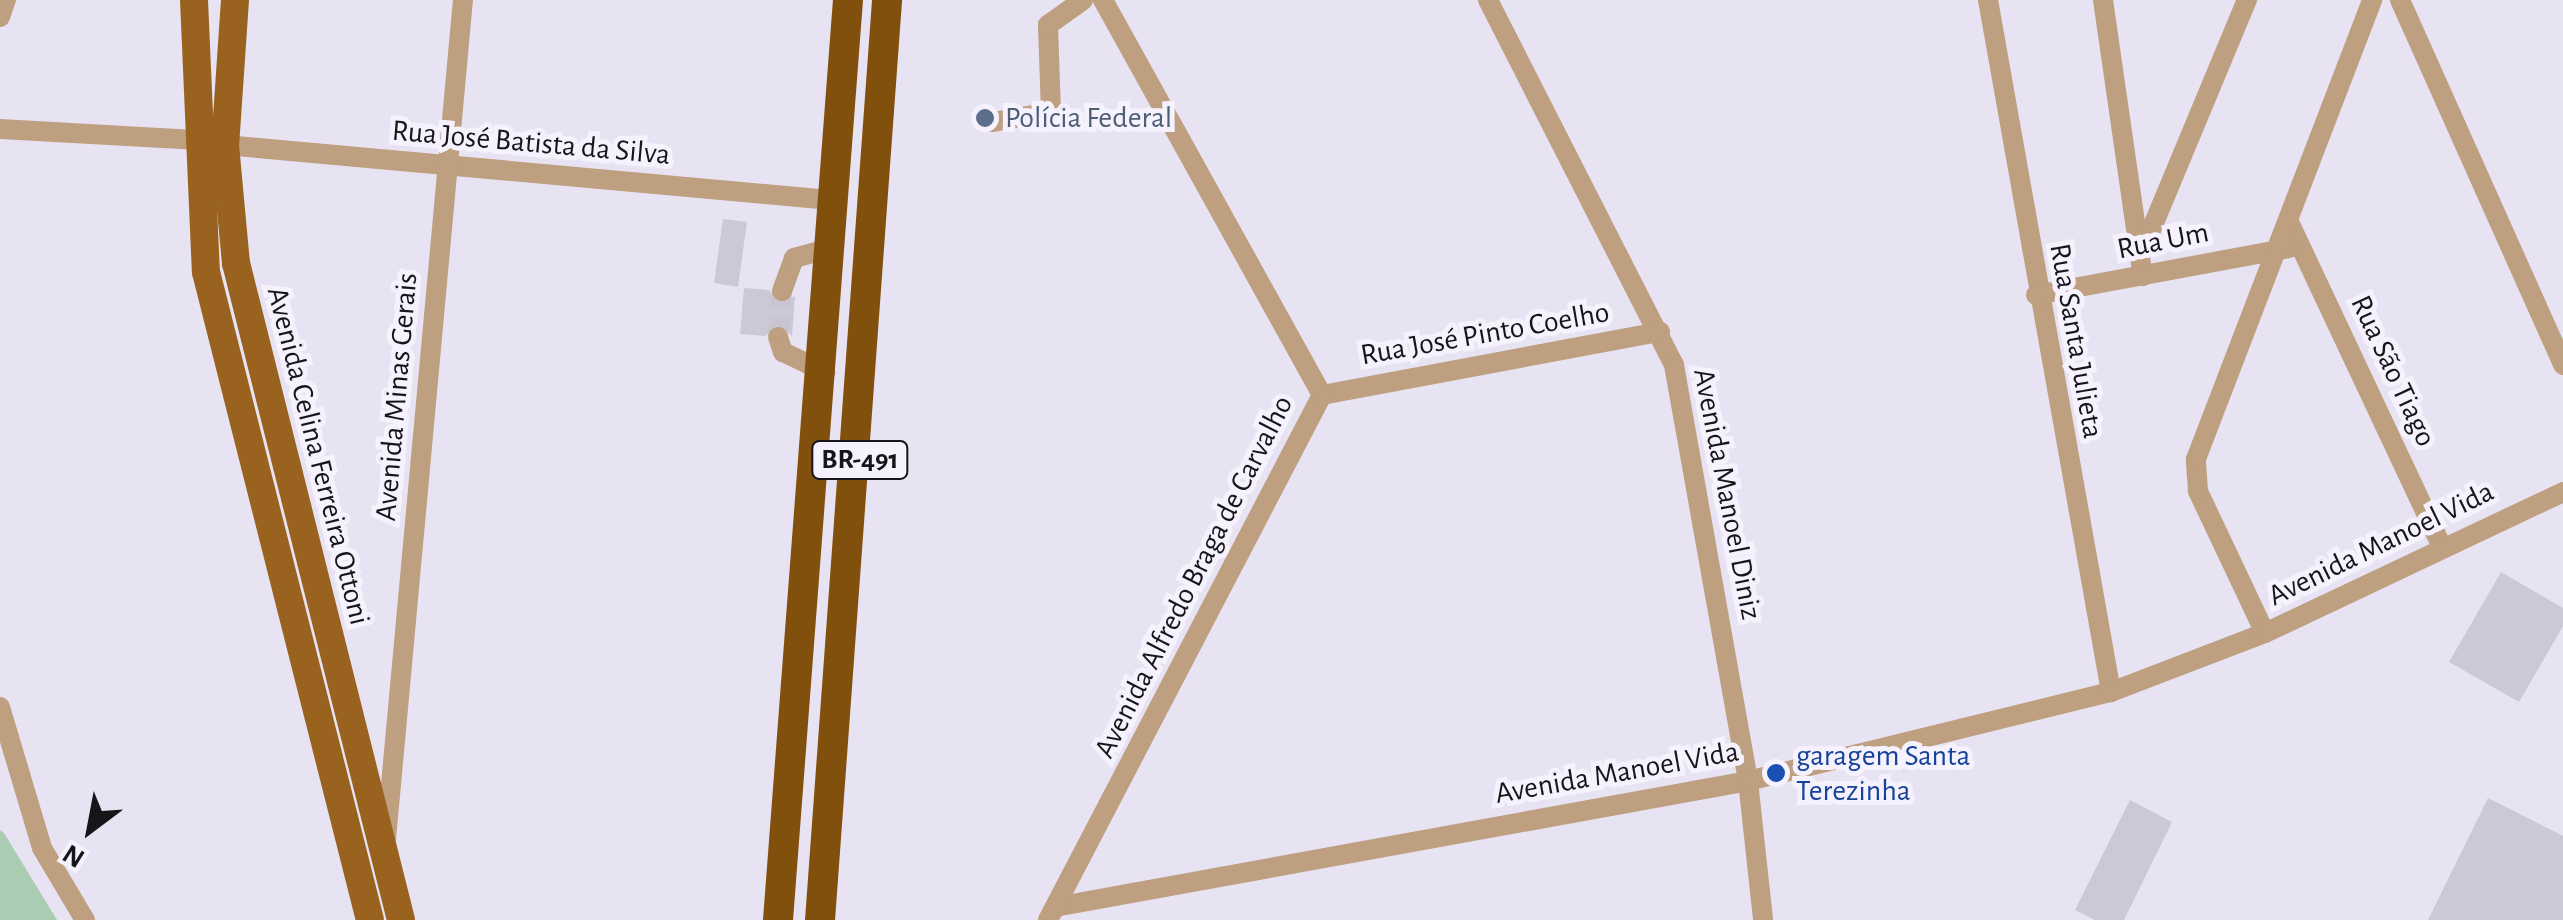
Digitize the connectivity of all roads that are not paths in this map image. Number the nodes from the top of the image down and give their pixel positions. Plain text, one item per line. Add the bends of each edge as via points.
1 (6, 0) edge
2 (194, 0) edge
3 (234, 0) edge
4 (463, 0) edge
5 (848, 0) edge
6 (887, 0) edge
7 (1082, 0) edge
8 (1103, 0) edge
9 (1488, 0) edge
10 (1988, 0) edge
11 (2103, 0) edge
12 (2247, 0) edge
13 (2372, 0) edge
14 (2400, 0) edge
15 (0, 18) edge
16 (993, 122) dead end
17 (0, 128) edge
18 (194, 140) junction
19 (225, 144) junction
20 (448, 165) junction
21 (831, 200) junction
22 (830, 248) junction
23 (2144, 248) junction
24 (2290, 248) junction
25 (2143, 276) junction
26 (782, 291) tunnel mouth
27 (2036, 295) junction
28 (1660, 332) junction
29 (778, 337) dead end
30 (2563, 365) edge
31 (825, 372) junction
32 (1322, 395) junction
33 (2563, 492) edge
34 (2441, 545) junction
35 (2265, 633) junction
36 (2111, 692) junction
37 (0, 707) edge
38 (1748, 781) junction
39 (384, 860) junction
40 (1052, 913) edge
41 (85, 920) edge
42 (370, 920) edge
43 (402, 920) edge
44 (778, 920) edge
45 (820, 920) edge
46 (1763, 920) edge

1 - 15 street
2 - 18 main road
3 - 19 main road, Avenida Celina Ferreira Ottoni
4 - 20 street, Avenida Minas Gerais
5 - 21 highway, BR-491
6 - 45 highway, BR-491
7 - 16 street via 1048,25 1051,112
8 - 32 street, Avenida Alfredo Braga de Carvalho
9 - 28 street, Avenida Manoel Diniz
10 - 27 street, Rua Santa Julieta
11 - 23 street
12 - 23 street
13 - 24 street, Rua São Tiago via 2290,224
14 - 30 street
17 - 18 street
18 - 42 main road via 206,272 230,386
19 - 20 street, Rua José Batista da Silva
19 - 39 main road, Avenida Celina Ferreira Ottoni via 236,263
20 - 21 street, Rua José Batista da Silva
20 - 39 street, Avenida Minas Gerais
21 - 22 highway, BR-491
22 - 26 street via 794,258
22 - 31 highway, BR-491
23 - 25 street
24 - 25 street, Rua Um
24 - 34 street, Rua São Tiago
24 - 35 street via 2195,475
25 - 27 street, Rua Um
27 - 36 street, Rua Santa Julieta
28 - 32 street, Rua José Pinto Coelho
28 - 38 street, Avenida Manoel Diniz via 1682,397
29 - 31 street via 783,352
31 - 44 highway, BR-491
32 - 40 street, Avenida Alfredo Braga de Carvalho
33 - 34 street, Avenida Manoel Vida
34 - 35 street, Avenida Manoel Vida
35 - 36 street, Avenida Manoel Vida
36 - 38 street, Avenida Manoel Vida
37 - 41 street via 42,848
38 - 40 street, Avenida Manoel Vida
38 - 46 street, Avenida Manoel Diniz
39 - 43 main road, Avenida Celina Ferreira Ottoni

